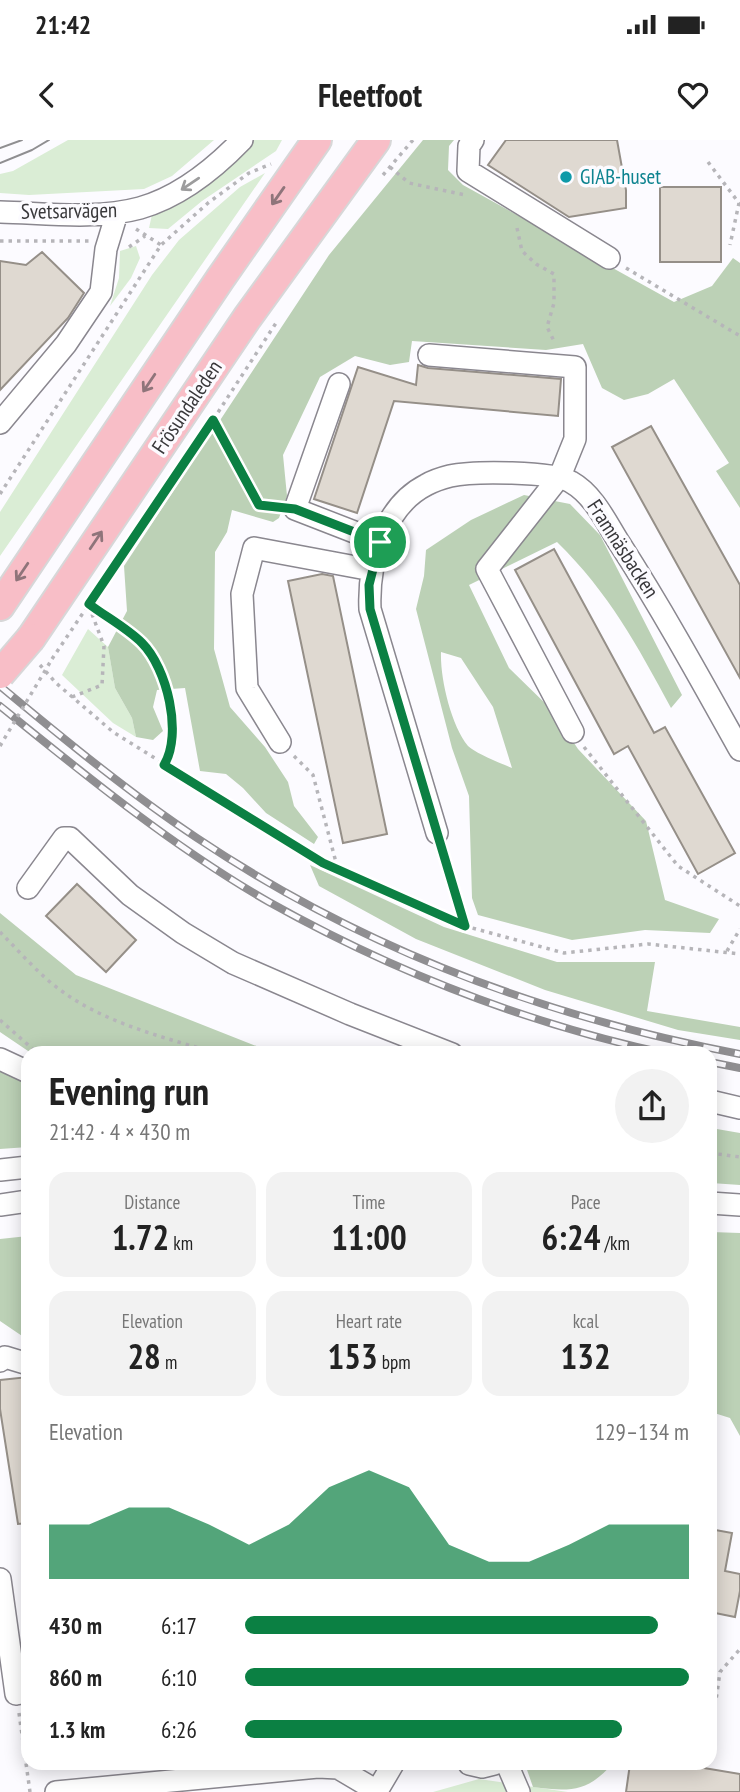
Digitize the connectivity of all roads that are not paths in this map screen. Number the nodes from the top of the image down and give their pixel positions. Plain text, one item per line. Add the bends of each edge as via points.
1 (242, 140) edge
2 (317, 140) edge
3 (376, 140) edge
4 (473, 140) edge
5 (0, 212) edge
6 (117, 213) junction
7 (609, 258) road end
8 (429, 355) dead end
9 (339, 384) dead end
10 (0, 423) edge
11 (560, 476) junction
12 (380, 542) junction
13 (372, 570) junction
14 (0, 606) edge
15 (0, 674) edge
16 (573, 732) road end
17 (280, 742) road end
18 (740, 750) edge
19 (437, 833) road end
20 (28, 888) dead end
21 (432, 1046) edge
22 (0, 1053) edge
23 (0, 1059) edge
24 (21, 1068) edge
25 (21, 1069) edge
26 (717, 1103) edge
27 (740, 1108) edge
28 (21, 1168) edge
29 (0, 1170) edge
30 (21, 1201) edge
31 (717, 1203) edge
32 (0, 1205) edge
33 (740, 1205) edge
34 (0, 1361) edge
35 (21, 1362) edge
36 (0, 1579) edge
37 (21, 1688) edge
38 (285, 1770) edge
39 (335, 1770) edge
40 (389, 1770) edge
41 (510, 1770) edge
42 (377, 1791) edge
43 (56, 1792) edge
44 (519, 1792) edge

1 -> 6 street, Svetsarvägen via 190,185 141,208
2 -> 14 main road
15 -> 3 main road, Frösundaleden, bridge via 34,650 247,318
4 - 7 street via 468,172
5 - 6 street, Svetsarvägen
6 - 10 street via 106,249 101,292 66,344
8 - 11 street via 575,367 575,439
9 - 12 street via 295,509
11 - 12 street via 476,473 429,483 403,502
11 - 16 street via 487,569
11 - 18 street, Framnäsbacken via 588,495 659,604
12 - 13 street
13 - 17 street via 254,548 242,594 247,688
13 - 19 street via 370,609
20 - 21 street via 64,838 70,838 130,894 233,963
22 - 24 street
23 - 25 street
26 - 27 street
28 - 29 street
30 - 32 street
31 - 33 street
34 - 35 street via 5,1357
36 - 37 street
38 - 43 street
39 - 42 street
40 - 42 street
41 - 44 street

